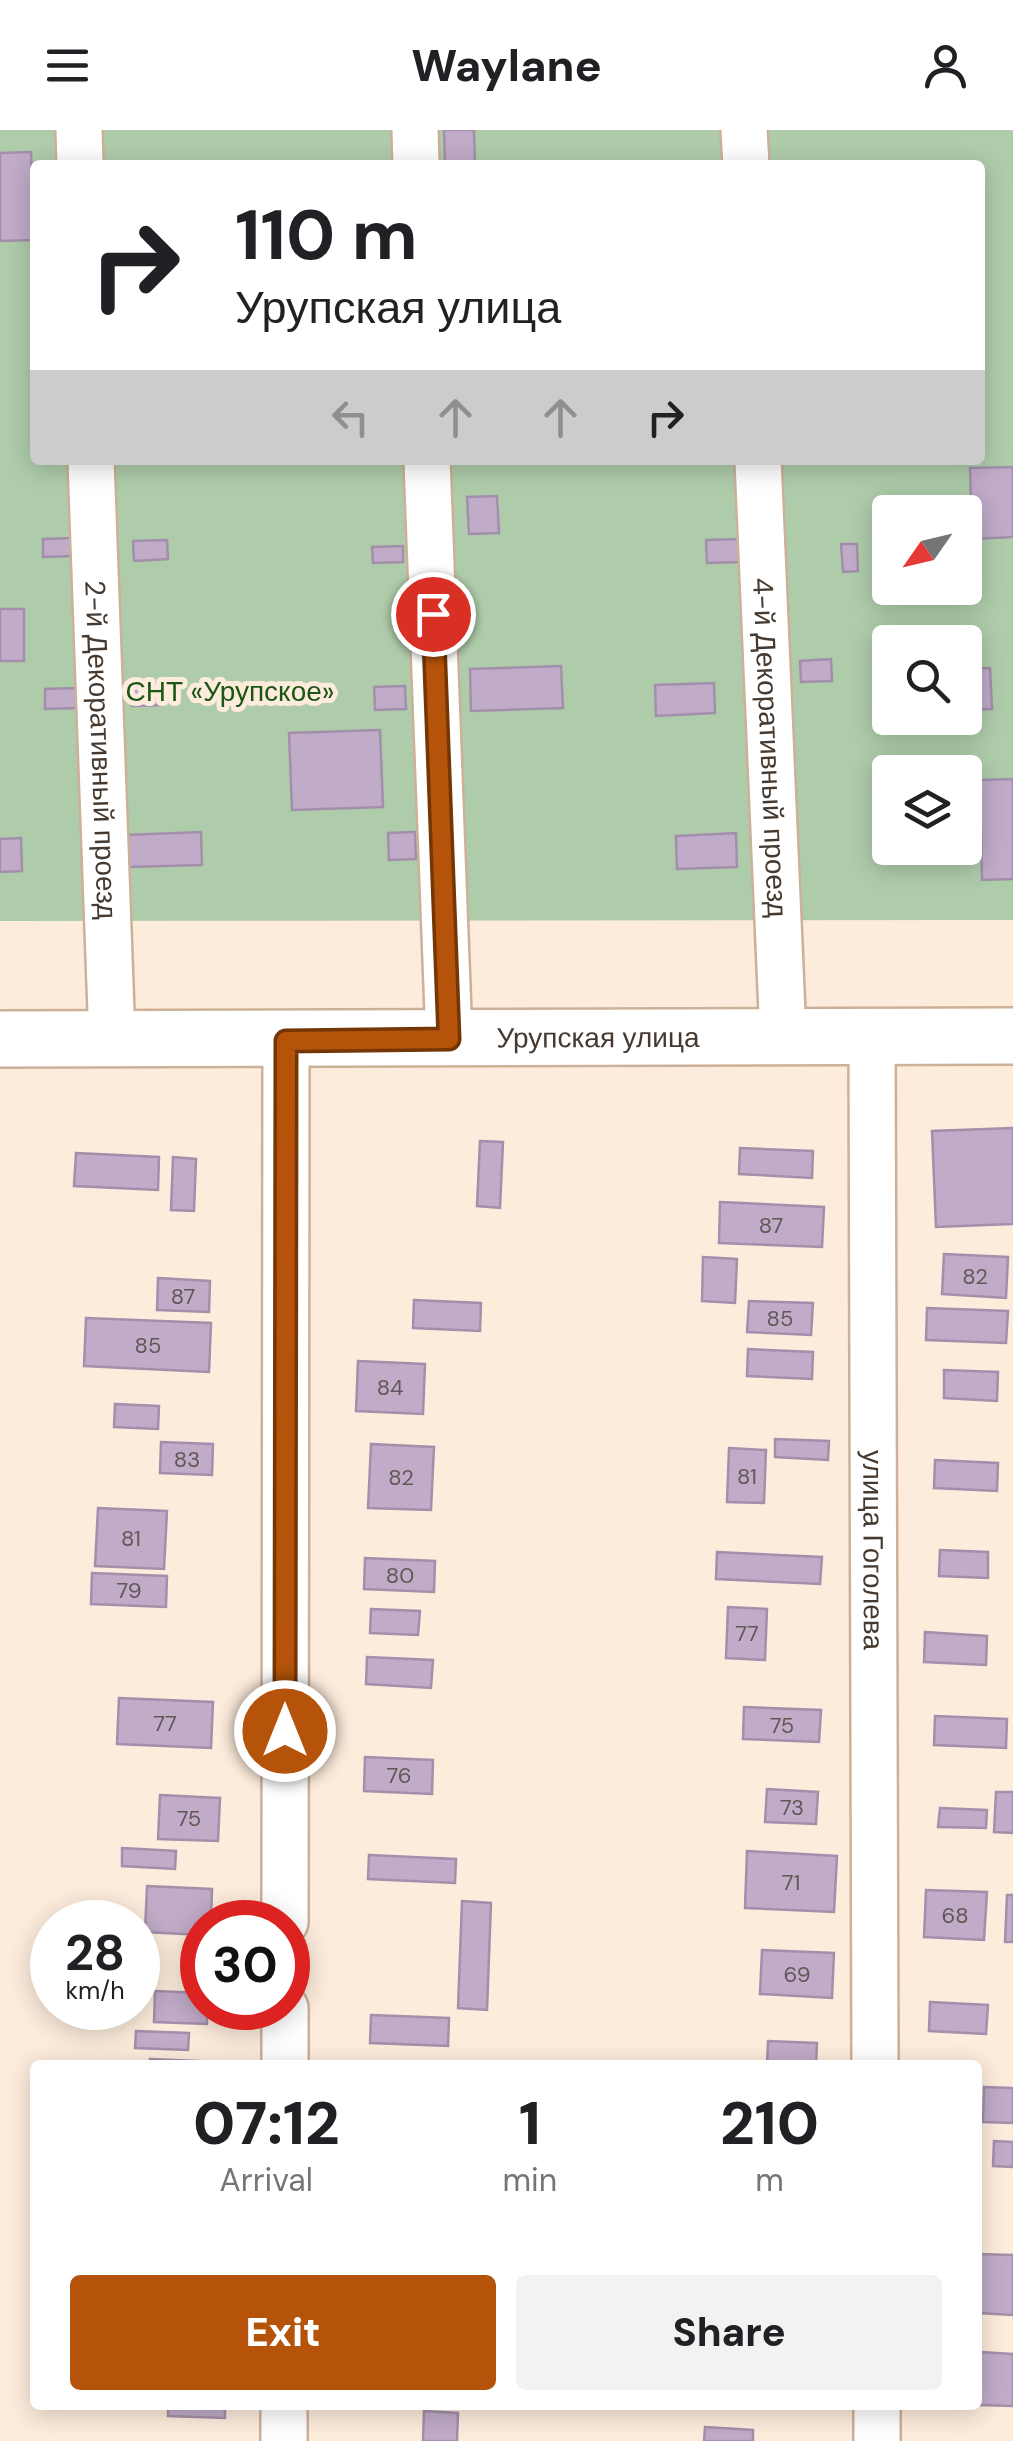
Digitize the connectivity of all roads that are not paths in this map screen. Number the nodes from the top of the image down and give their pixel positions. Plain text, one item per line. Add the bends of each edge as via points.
1 (78, 130) edge
2 (415, 130) edge
3 (744, 130) edge
4 (80, 160) edge
5 (416, 160) edge
6 (746, 160) edge
7 (91, 465) edge
8 (427, 465) edge
9 (758, 465) edge
10 (872, 1035) junction
11 (783, 1036) junction
12 (1013, 1036) edge
13 (449, 1039) junction
14 (0, 1040) edge
15 (112, 1040) junction
16 (286, 1041) junction
17 (285, 1900) edge
18 (285, 2030) edge
19 (285, 2060) edge
20 (876, 2060) edge
21 (284, 2410) edge
22 (877, 2410) edge
23 (284, 2441) edge
24 (877, 2441) edge

1 - 4 street
2 - 5 street
3 - 6 street
7 - 15 street, 2-й Декоративный проезд
8 - 13 street
9 - 11 street, 4-й Декоративный проезд
10 - 11 main road, Урупская улица
10 - 12 main road, Урупская улица
10 - 20 street, улица Гоголева
11 - 13 main road, Урупская улица
13 - 16 main road, Урупская улица
14 - 15 main road, Урупская улица
15 - 16 main road, Урупская улица
16 - 17 street
18 - 19 street
21 - 23 street
22 - 24 street

